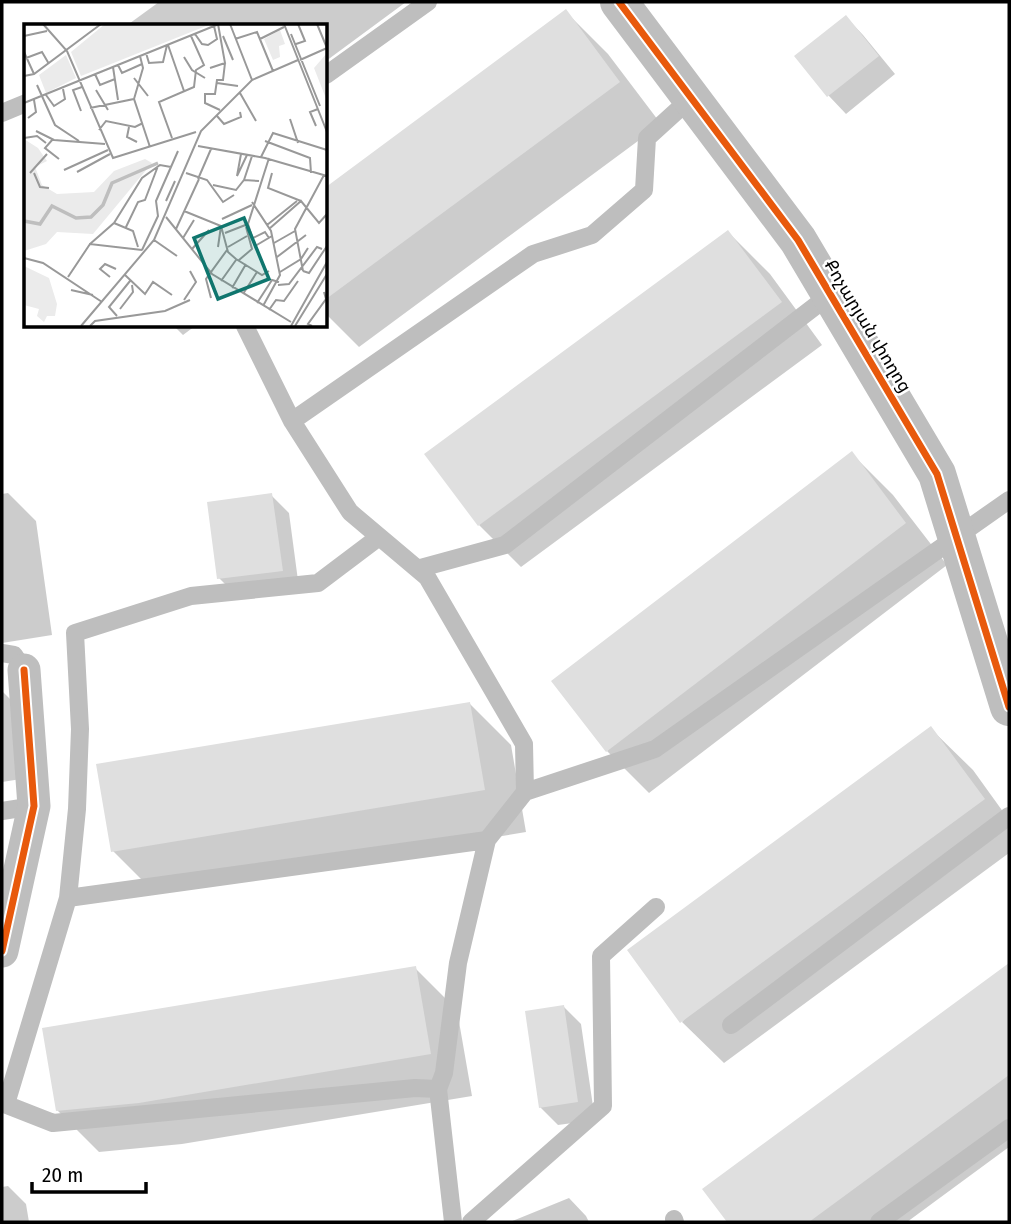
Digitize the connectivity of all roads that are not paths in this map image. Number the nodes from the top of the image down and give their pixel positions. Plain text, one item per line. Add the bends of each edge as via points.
1 (428, 2) edge
2 (619, 2) edge
3 (327, 74) edge
4 (691, 98) junction
5 (24, 104) edge
6 (2, 113) edge
7 (831, 294) junction
8 (245, 327) edge
9 (292, 421) junction
10 (1009, 500) edge
11 (379, 537) junction
12 (957, 537) junction
13 (417, 569) junction
14 (13, 661) edge
15 (1009, 707) edge
16 (525, 792) junction
17 (34, 806) junction
18 (2, 811) edge
19 (1009, 816) edge
20 (487, 840) junction
21 (68, 898) junction
22 (656, 907) dead end
23 (2, 951) edge
24 (730, 1025) dead end
25 (438, 1089) junction
26 (4, 1103) edge
27 (1009, 1128) edge
28 (453, 1222) edge
29 (471, 1222) edge
30 (879, 1222) edge

1 - 3 lane
2 - 4 street, Քոչարյան փողոց
4 - 7 street, Քոչարյան փողոց via 798,240
4 - 9 lane via 647,138 644,190 592,236 533,254
5 - 6 lane
7 - 12 street, Քոչարյան փողոց via 937,474
7 - 13 lane via 505,545
8 - 9 lane
9 - 11 lane via 350,512
10 - 12 lane
11 - 13 lane
11 - 21 lane via 318,583 191,596 75,633 80,729
12 - 15 street, Քոչարյան փողոց
12 - 16 lane via 655,749
13 - 16 lane via 427,577 524,744
14 - 17 street
16 - 20 lane
17 - 18 lane
17 - 23 street
19 - 24 lane
20 - 21 lane
20 - 25 lane via 458,963
21 - 26 lane
22 - 29 lane via 601,956 603,1106
25 - 26 lane via 53,1123
25 - 28 lane
27 - 30 lane

